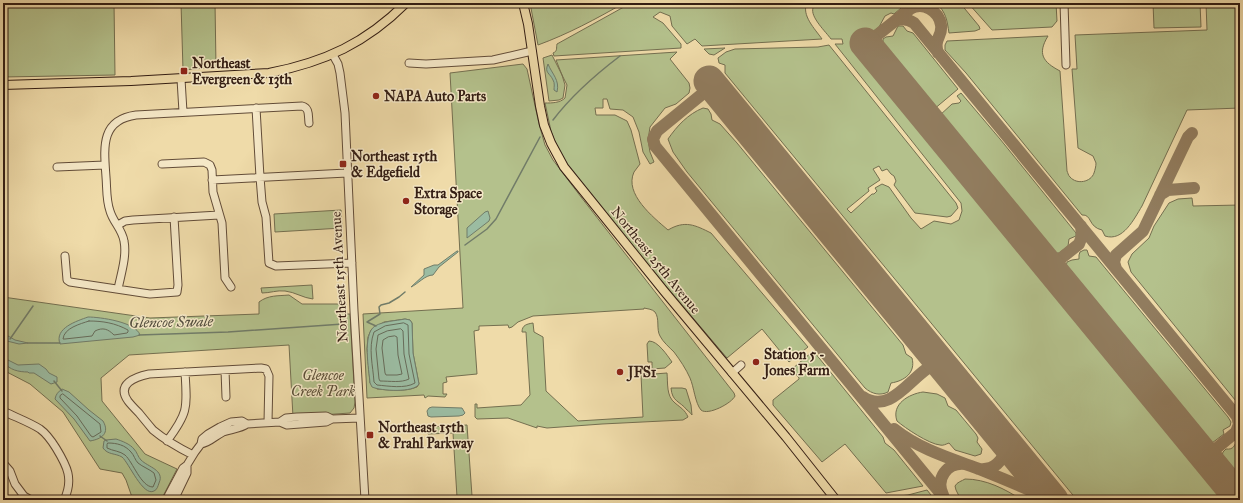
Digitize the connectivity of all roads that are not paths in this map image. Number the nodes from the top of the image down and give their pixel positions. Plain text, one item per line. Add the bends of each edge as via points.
1 (406, 3) edge
2 (523, 3) edge
3 (1064, 3) edge
4 (532, 51) junction
5 (334, 54) junction
6 (409, 63) dead end
7 (1066, 65) dead end
8 (181, 79) junction
9 (3, 85) edge
10 (256, 108) junction
11 (183, 112) junction
12 (309, 123) dead end
13 (162, 164) dead end
14 (106, 165) junction
15 (57, 167) dead end
16 (347, 173) junction
17 (260, 177) junction
18 (212, 180) junction
19 (219, 215) junction
20 (174, 217) junction
21 (118, 225) junction
22 (66, 256) dead end
23 (352, 263) junction
24 (231, 287) dead end
25 (118, 289) junction
26 (741, 365) dead end
27 (225, 370) junction
28 (185, 372) junction
29 (732, 373) junction
30 (226, 397) dead end
31 (3, 411) edge
32 (360, 418) junction
33 (268, 422) junction
34 (167, 441) junction
35 (193, 455) junction
36 (3, 463) edge
37 (188, 465) junction
38 (15, 484) junction
39 (8, 488) dead end
40 (31, 500) edge
41 (64, 500) edge
42 (166, 500) edge
43 (174, 500) edge
44 (365, 500) edge
45 (836, 500) edge

1 - 5 main road via 381,26
2 - 4 main road, Northeast 25th Avenue
3 - 7 street
4 - 6 street via 493,60
4 - 29 main road, Northeast 25th Avenue via 544,125 564,167
5 - 8 main road via 269,73
5 - 16 street, Northeast 15th Avenue via 343,88
8 - 9 main road
8 - 11 street
10 - 11 street
10 - 12 street via 304,106 308,112
10 - 17 street
11 - 14 street via 136,115 115,123 107,135 105,144
13 - 18 street via 204,162 210,165
14 - 15 street
14 - 21 street via 108,203
16 - 17 street
16 - 23 street, Northeast 15th Avenue
17 - 18 street
17 - 23 street via 271,264 276,266
18 - 19 street
19 - 20 street
19 - 24 street via 222,223 225,278
20 - 21 street via 125,221
20 - 25 street via 177,292 150,294
21 - 25 street via 122,232 125,252
22 - 25 street via 67,280
23 - 32 street, Northeast 15th Avenue
26 - 29 street
27 - 28 street
27 - 30 street
27 - 33 street via 266,369 269,376
28 - 34 street via 187,403 184,415
28 - 34 street via 140,376 131,380 124,390 128,401
29 - 45 main road, Northeast 25th Avenue
31 - 41 street via 39,428 50,438 68,470 69,485
32 - 33 street via 287,425
32 - 44 street, Northeast 15th Avenue
33 - 35 street via 247,424 242,421 226,424 202,439
34 - 35 street
35 - 37 street
36 - 38 street via 10,471
37 - 42 street via 183,468
37 - 43 street via 187,473
38 - 39 street
38 - 40 street via 24,496

